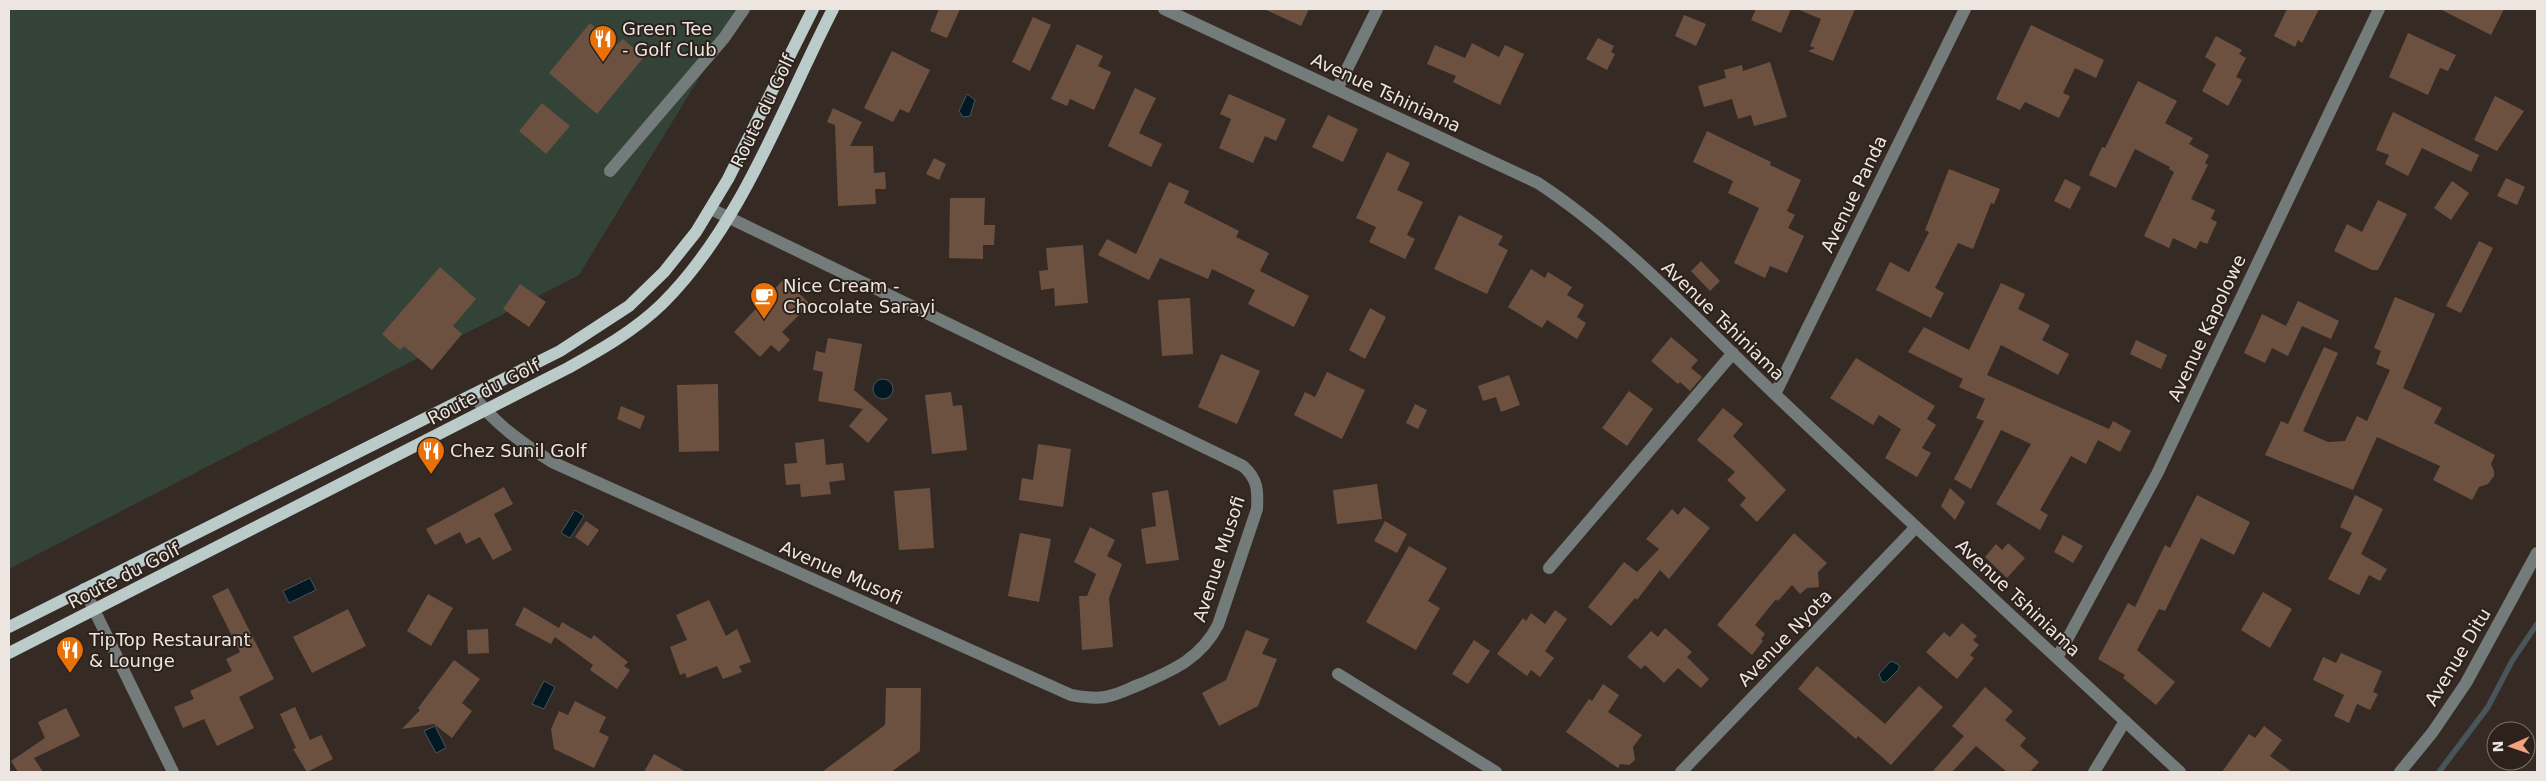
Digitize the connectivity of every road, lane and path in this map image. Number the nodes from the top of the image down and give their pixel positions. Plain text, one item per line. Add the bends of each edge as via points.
1 (744, 9) edge
2 (813, 9) edge
3 (833, 9) edge
4 (1164, 9) edge
5 (1377, 9) edge
6 (1965, 9) edge
7 (2379, 9) edge
8 (1337, 90) junction
9 (610, 171) dead end
10 (711, 209) junction
11 (728, 218) junction
12 (1733, 354) junction
13 (1775, 394) junction
14 (473, 395) junction
15 (485, 411) junction
16 (1916, 527) junction
17 (2537, 553) edge
18 (1549, 568) dead end
19 (84, 589) junction
20 (94, 611) junction
21 (9, 626) edge
22 (9, 653) edge
23 (2057, 658) junction
24 (1338, 674) dead end
25 (2125, 721) junction
26 (173, 772) edge
27 (1496, 772) edge
28 (1680, 772) edge
29 (2094, 772) edge
30 (2180, 772) edge
31 (2400, 772) edge

1 - 9 street via 724,38
2 - 10 main road
3 - 11 main road, Route du Golf
4 - 8 street, Avenue Tshiniama
5 - 8 street
6 - 13 street, Avenue Panda
7 - 23 street, Avenue Kapolowe via 2157,474
8 - 12 street, Avenue Tshiniama via 1538,183 1564,200 1597,226
10 - 11 street, Avenue Musofi
10 - 14 main road via 664,272 629,306 560,351
11 - 15 main road, Route du Golf via 676,289 624,336
11 - 15 street, Avenue Musofi via 1243,466 1251,473 1256,479 1257,509 1218,625 1198,653 1174,670 1105,697 1071,695 552,462 515,438
12 - 13 street, Avenue Tshiniama
12 - 18 street
13 - 16 street, Avenue Tshiniama
14 - 15 street, Avenue Musofi
14 - 19 main road
15 - 20 main road, Route du Golf
16 - 23 street, Avenue Tshiniama
16 - 28 street, Avenue Nyota
17 - 31 street, Avenue Ditu via 2466,683
19 - 20 street
19 - 21 main road
20 - 22 main road, Route du Golf
20 - 26 street
23 - 25 street, Avenue Tshiniama
24 - 27 street
25 - 29 street
25 - 30 street, Avenue Tshiniama

